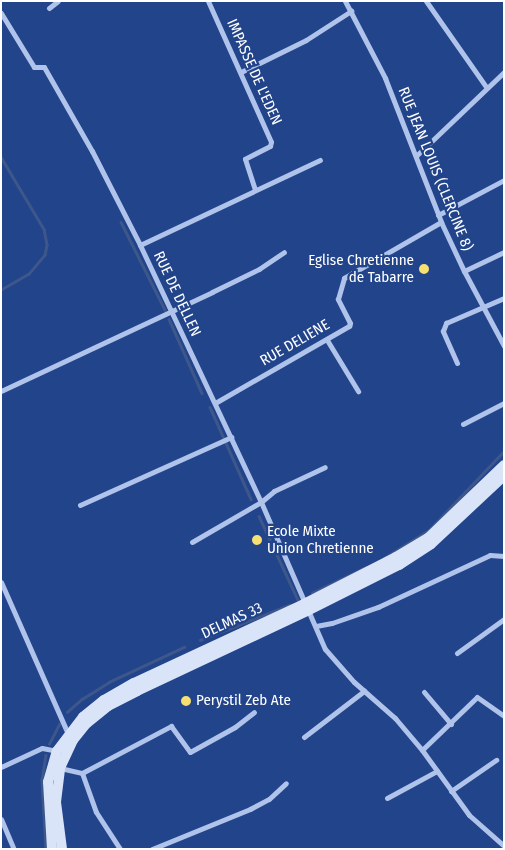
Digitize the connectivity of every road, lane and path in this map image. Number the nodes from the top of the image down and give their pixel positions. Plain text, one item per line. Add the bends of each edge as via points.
1 (58, 1) edge
2 (208, 1) edge
3 (345, 1) edge
4 (426, 1) edge
5 (49, 8) dead end
6 (351, 11) junction
7 (1, 13) edge
8 (241, 72) junction
9 (504, 72) edge
10 (487, 88) junction
11 (416, 156) junction
12 (320, 160) dead end
13 (504, 180) edge
14 (255, 189) junction
15 (438, 215) junction
16 (441, 222) junction
17 (140, 245) junction
18 (284, 252) dead end
19 (504, 252) edge
20 (464, 271) junction
21 (504, 298) edge
22 (483, 308) junction
23 (171, 312) junction
24 (327, 340) junction
25 (504, 346) edge
26 (457, 363) dead end
27 (1, 391) edge
28 (358, 391) dead end
29 (215, 403) junction
30 (504, 403) edge
31 (463, 424) dead end
32 (231, 437) junction
33 (504, 464) edge
34 (325, 467) dead end
35 (504, 476) edge
36 (261, 502) junction
37 (80, 505) dead end
38 (192, 542) dead end
39 (504, 556) edge
40 (1, 582) edge
41 (305, 608) junction
42 (504, 619) edge
43 (316, 626) junction
44 (457, 654) dead end
45 (364, 691) junction
46 (424, 692) dead end
47 (254, 712) dead end
48 (504, 716) edge
49 (451, 724) junction
50 (68, 734) junction
51 (304, 737) dead end
52 (422, 750) junction
53 (57, 751) junction
54 (496, 760) dead end
55 (1, 768) edge
56 (60, 768) junction
57 (437, 771) junction
58 (82, 773) junction
59 (286, 783) dead end
60 (451, 792) junction
61 (387, 798) dead end
62 (1, 819) edge
63 (504, 846) edge
64 (14, 849) edge
65 (52, 849) edge
66 (62, 849) edge
67 (120, 849) edge
68 (152, 849) edge

1 - 5 street
2 - 8 street, IMPASSE DE L'EDEN
3 - 6 street, RUE JEAN LOUIS (CLERCINE 8)
4 - 10 street
6 - 8 street via 306,40
6 - 11 street, RUE JEAN LOUIS (CLERCINE 8) via 385,78
7 - 17 street, RUE DE DELLEN via 34,67 44,67
8 - 14 street, IMPASSE DE L'EDEN via 271,142 270,146 245,159
9 - 10 street
10 - 11 street
11 - 15 street, RUE JEAN LOUIS (CLERCINE 8)
12 - 14 street
13 - 15 street
14 - 17 street
15 - 16 street, RUE JEAN LOUIS (CLERCINE 8)
16 - 20 street, RUE JEAN LOUIS (CLERCINE 8)
16 - 24 street, RUE DELIENE via 344,278 338,299 350,324
17 - 23 street, RUE DE DELLEN
18 - 23 street
19 - 20 street
20 - 22 street, RUE JEAN LOUIS (CLERCINE 8)
21 - 22 street
22 - 25 street, RUE JEAN LOUIS (CLERCINE 8)
22 - 26 street via 446,322 443,331
23 - 27 street
23 - 29 street, RUE DE DELLEN
24 - 28 street
24 - 29 street, RUE DELIENE
29 - 32 street, RUE DE DELLEN
30 - 31 street
32 - 36 street, RUE DE DELLEN
32 - 37 street
33 - 41 main road, DELMAS 33 via 428,538
34 - 36 street via 274,491
35 - 41 main road, DELMAS 33 via 431,544 399,565
36 - 38 street
36 - 41 street, RUE DE DELLEN
39 - 43 street via 490,555 378,607
40 - 50 street
41 - 43 street, RUE DE DELLEN
41 - 50 main road, DELMAS 33 via 119,692 83,717
41 - 56 main road, DELMAS 33 via 108,706 73,740
42 - 44 street
43 - 45 street, RUE DE DELLEN via 325,649
45 - 51 street
45 - 52 street, RUE DE DELLEN via 395,718
46 - 49 street
47 - 58 street via 235,727 190,752 171,726
48 - 49 street via 477,697
49 - 52 street
50 - 53 main road, DELMAS 33
52 - 57 street, RUE DE DELLEN
53 - 55 street via 42,748
53 - 65 main road, DELMAS 33 via 48,782
54 - 60 street
56 - 58 street
56 - 66 main road, DELMAS 33 via 56,802
57 - 60 street, RUE DE DELLEN
57 - 61 street
58 - 67 street via 96,812
59 - 68 street via 250,809
60 - 63 street, RUE DE DELLEN via 469,815
62 - 64 street

